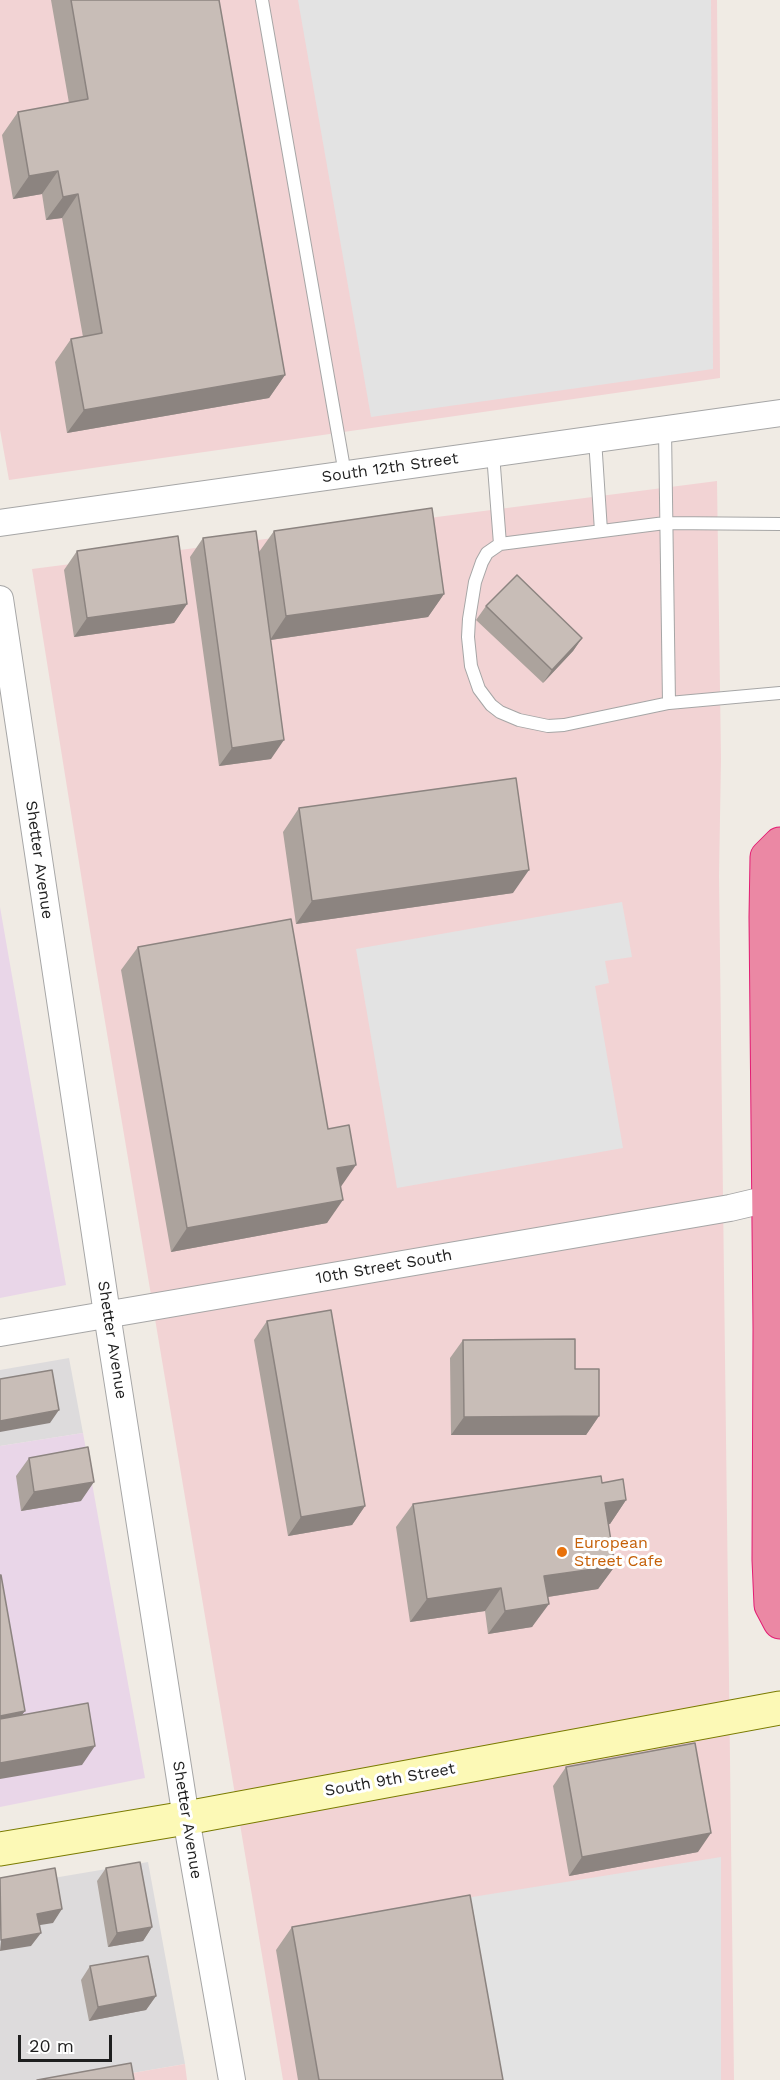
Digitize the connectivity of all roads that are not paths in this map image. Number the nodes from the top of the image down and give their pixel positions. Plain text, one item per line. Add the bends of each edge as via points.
1 (262, 0) edge
2 (780, 413) edge
3 (665, 429) junction
4 (595, 440) junction
5 (493, 454) junction
6 (345, 474) junction
7 (0, 523) edge
8 (665, 524) junction
9 (780, 524) edge
10 (601, 531) junction
11 (500, 544) junction
12 (0, 599) edge
13 (780, 693) edge
14 (669, 703) junction
15 (780, 844) edge
16 (774, 1057) edge
17 (774, 1201) edge
18 (107, 1314) junction
19 (0, 1333) edge
20 (780, 1622) edge
21 (780, 1708) edge
22 (186, 1818) junction
23 (0, 1849) edge
24 (232, 2080) edge

1 - 6 lane
2 - 3 street, South 12th Street
3 - 4 street, South 12th Street
3 - 8 lane
4 - 5 street, South 12th Street
4 - 10 lane
5 - 6 street, South 12th Street
5 - 11 lane
6 - 7 street, South 12th Street
8 - 9 lane
8 - 10 lane
8 - 14 lane
10 - 11 lane
11 - 14 lane via 482,562 469,619 471,666 490,705 519,720 548,726
12 - 18 street, Shetter Avenue
13 - 14 lane
15 - 16 highway via 767,857
16 - 17 highway
17 - 18 street, 10th Street South
17 - 20 highway via 769,1560 771,1605
18 - 19 street, 10th Street South
18 - 22 street, Shetter Avenue
21 - 22 street, South 9th Street
22 - 23 street, South 9th Street
22 - 24 street, Shetter Avenue

